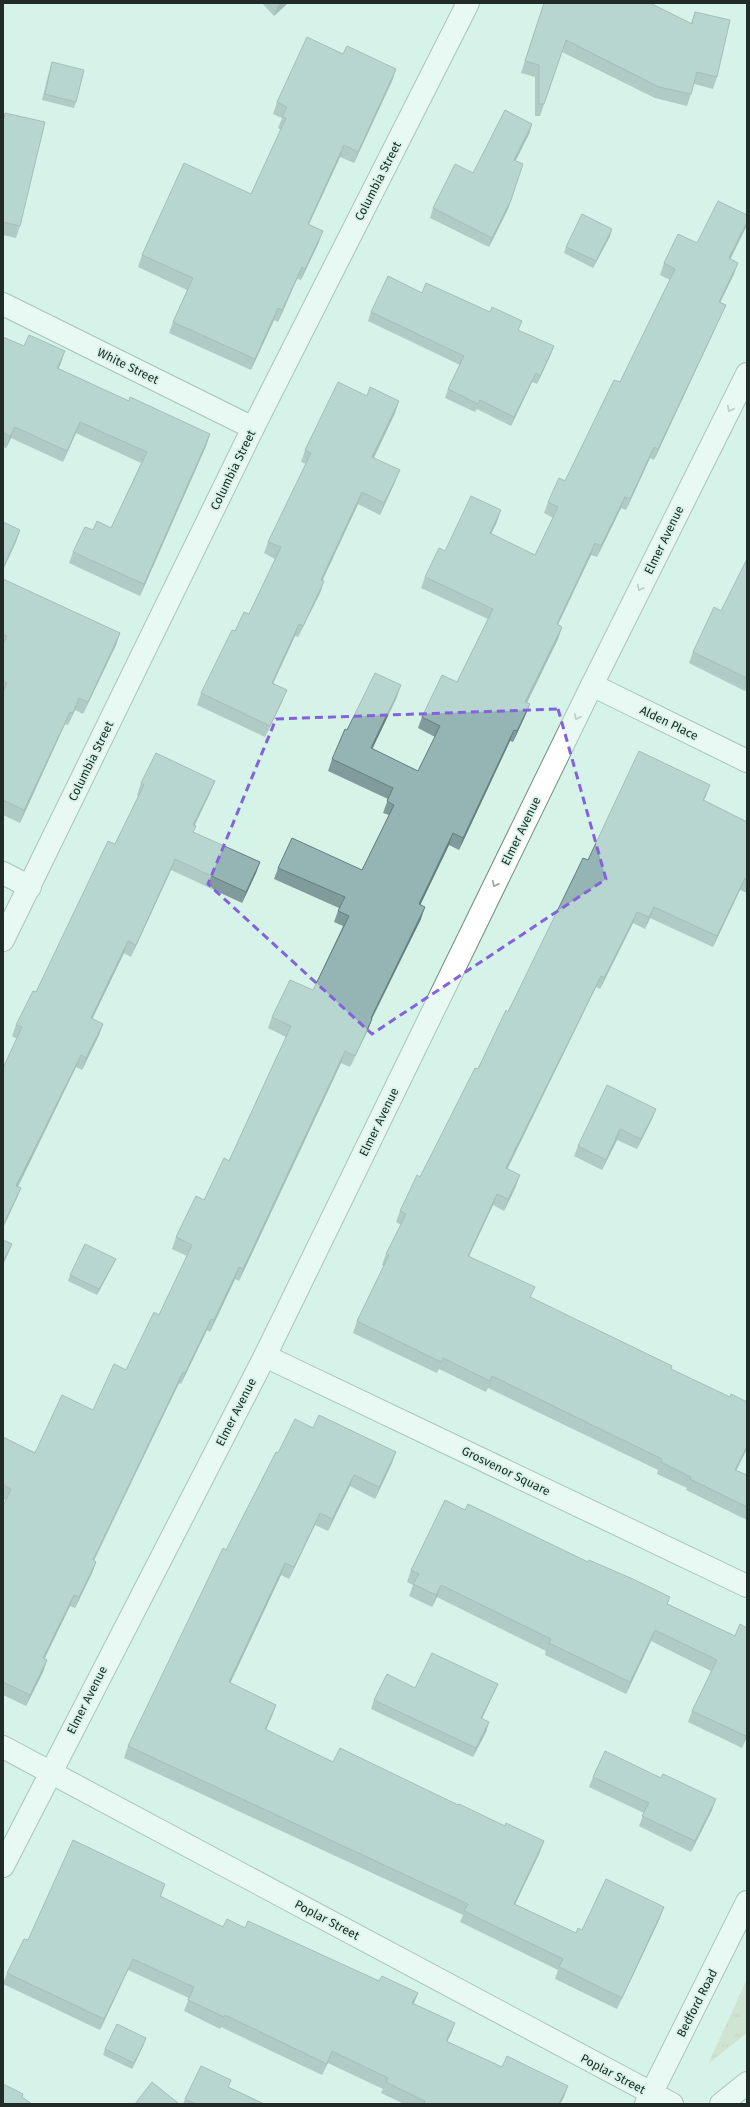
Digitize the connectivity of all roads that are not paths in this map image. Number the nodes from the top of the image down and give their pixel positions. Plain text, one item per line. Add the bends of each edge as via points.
1 (468, 3) edge
2 (3, 304) edge
3 (747, 374) edge
4 (253, 428) junction
5 (592, 686) junction
6 (747, 761) edge
7 (3, 873) edge
8 (30, 887) junction
9 (3, 940) edge
10 (265, 1356) junction
11 (747, 1586) edge
12 (3, 1747) edge
13 (51, 1771) junction
14 (3, 1866) edge
15 (747, 1902) edge
16 (747, 2083) edge
17 (649, 2099) edge
18 (672, 2104) edge
19 (721, 2104) edge

1 - 4 street, Columbia Street
2 - 4 street, White Street
3 -> 5 street, Elmer Avenue
4 - 8 street, Columbia Street
5 - 6 street, Alden Place
5 -> 10 street, Elmer Avenue
7 - 8 street
8 - 9 street, Columbia Street
10 - 11 street, Grosvenor Square
10 - 13 street, Elmer Avenue
12 - 13 street, Poplar Street
13 - 14 street, Elmer Avenue
13 - 17 street, Poplar Street
15 - 17 street, Bedford Road
16 - 19 street
17 - 18 street, Poplar Street

